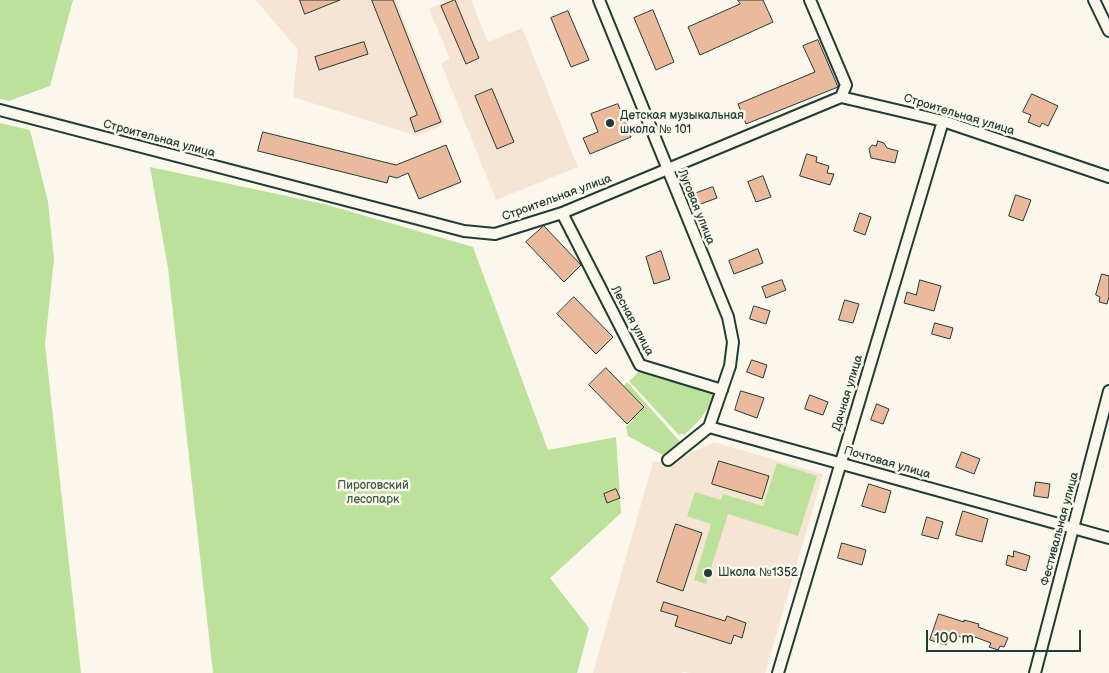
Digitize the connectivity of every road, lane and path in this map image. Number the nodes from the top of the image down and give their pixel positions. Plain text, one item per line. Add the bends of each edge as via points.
1 (600, 0) edge
2 (810, 0) edge
3 (1094, 0) edge
4 (1109, 31) edge
5 (841, 97) junction
6 (0, 110) edge
7 (943, 121) junction
8 (667, 169) junction
9 (1109, 177) edge
10 (562, 213) junction
11 (722, 390) junction
12 (1109, 391) edge
13 (709, 427) junction
14 (668, 460) dead end
15 (840, 463) junction
16 (1073, 529) junction
17 (1109, 538) edge
18 (778, 673) edge
19 (1035, 673) edge

1 - 8 street, Луговая улица
2 - 5 street via 846,85
3 - 4 street
5 - 7 street, Строительная улица
5 - 8 street, Строительная улица
6 - 10 street, Строительная улица via 464,231 495,234
7 - 9 street, Строительная улица
7 - 15 street, Дачная улица
8 - 10 street, Строительная улица
8 - 11 street, Луговая улица via 728,317 733,342
10 - 11 street, Лесная улица via 640,365
11 - 13 street, Луговая улица
12 - 16 street, Фестивальная улица
13 - 14 street
13 - 15 street, Почтовая улица
15 - 16 street, Почтовая улица
15 - 18 street, Дачная улица
16 - 17 street, Почтовая улица
16 - 19 street, Фестивальная улица

